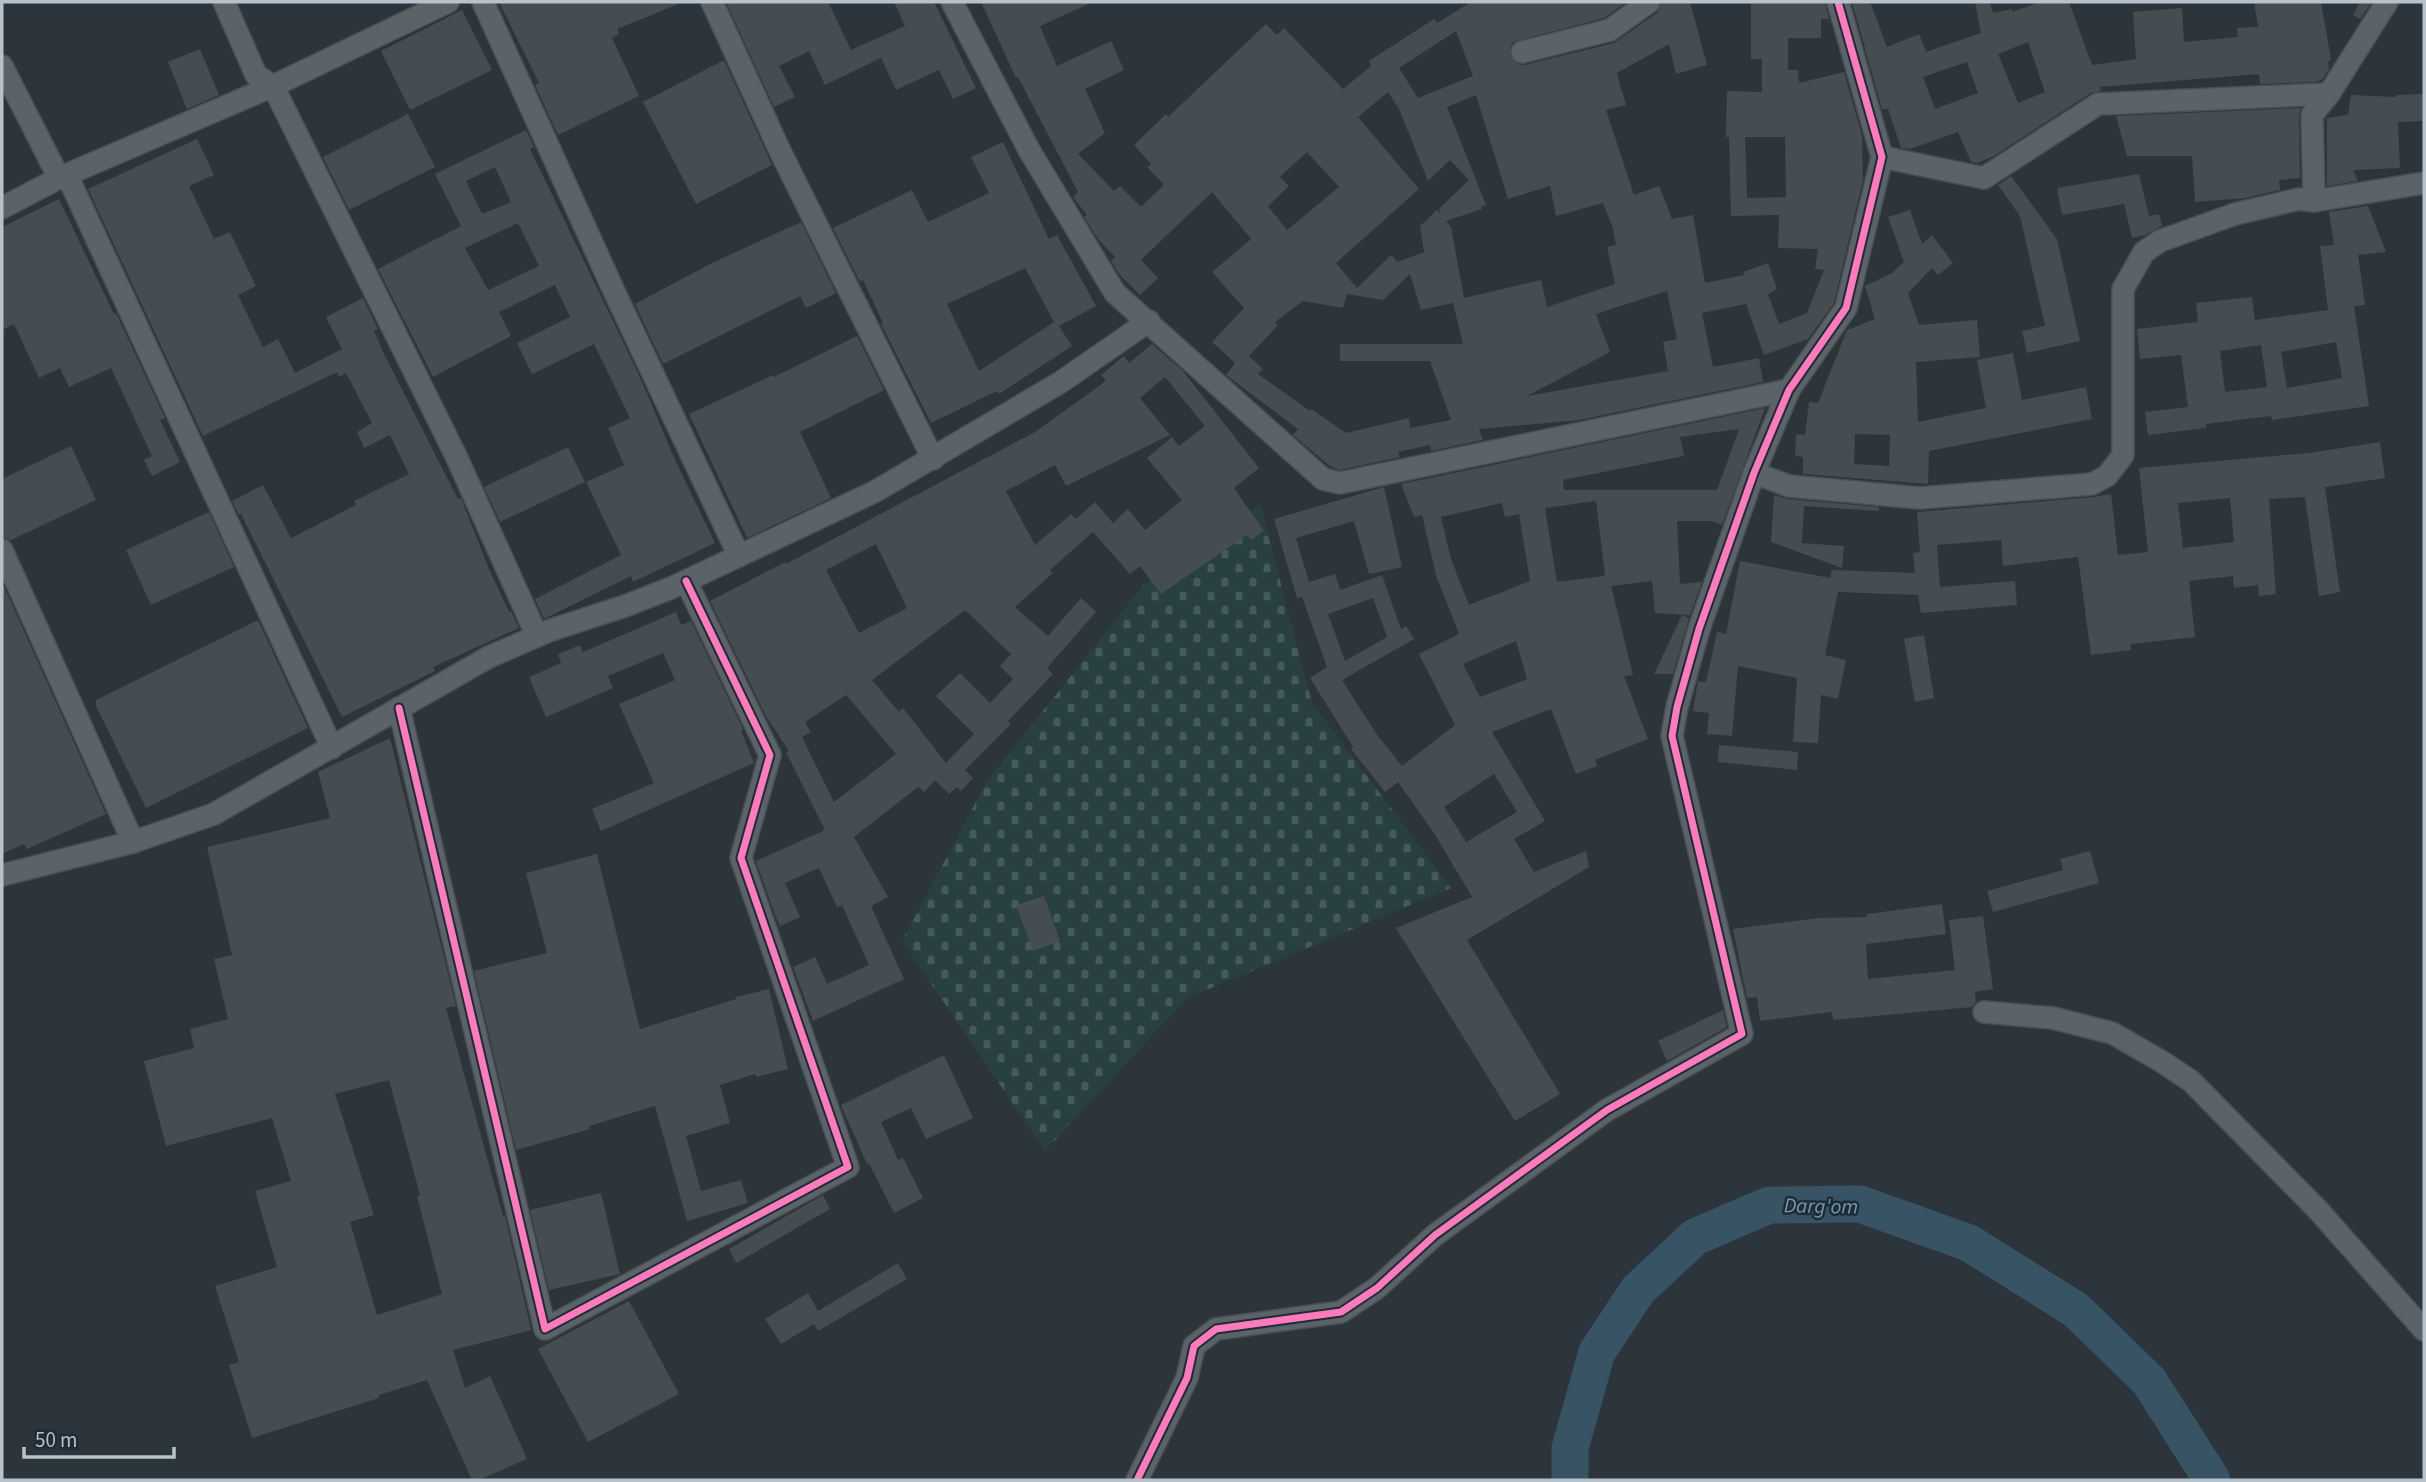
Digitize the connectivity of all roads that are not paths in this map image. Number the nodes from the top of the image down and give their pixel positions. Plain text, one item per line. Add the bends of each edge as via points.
1 (224, 2) edge
2 (448, 2) edge
3 (483, 2) edge
4 (712, 2) edge
5 (952, 2) edge
6 (1649, 2) edge
7 (1838, 2) edge
8 (2387, 2) edge
9 (1522, 52) dead end
10 (2, 66) edge
11 (273, 86) junction
12 (2329, 94) junction
13 (1882, 157) junction
14 (63, 176) junction
15 (2424, 183) edge
16 (2314, 201) junction
17 (2, 208) edge
18 (1149, 321) junction
19 (1789, 390) junction
20 (933, 459) junction
21 (1754, 473) junction
22 (2, 550) edge
23 (739, 556) junction
24 (686, 581) junction
25 (537, 636) junction
26 (399, 708) junction
27 (332, 748) junction
28 (133, 842) junction
29 (2, 875) edge
30 (1984, 1012) dead end
31 (2424, 1330) edge
32 (1136, 1480) edge

1 - 11 street via 256,75
2 - 11 street
3 - 23 street
4 - 20 street via 780,151
5 - 18 street via 1029,150 1115,293
6 - 9 street via 1610,30
7 - 13 street
8 - 12 street
10 - 14 street
11 - 14 street
11 - 25 street via 457,458
12 - 13 street via 2098,104 1984,178
12 - 16 street via 2312,115
13 - 19 street via 1846,307
14 - 17 street
14 - 27 street
15 - 16 street
16 - 21 street via 2299,199 2235,214 2160,241 2144,252 2123,289 2123,455 2107,476 2092,484 1920,498 1789,486
18 - 19 street via 1323,479 1340,483
18 - 20 street via 1061,382
19 - 21 street
20 - 23 street
21 - 32 street via 1699,629 1672,736 1742,1034 1607,1110 1435,1235 1377,1288 1341,1312 1216,1328 1194,1346 1188,1378
22 - 28 street
23 - 24 street
24 - 25 street
24 - 26 street via 769,755 741,858 848,1167 545,1329
25 - 26 street via 489,657
26 - 27 street
27 - 28 street via 214,814
28 - 29 street
30 - 31 street via 2053,1018 2112,1033 2161,1060 2191,1082 2318,1210

